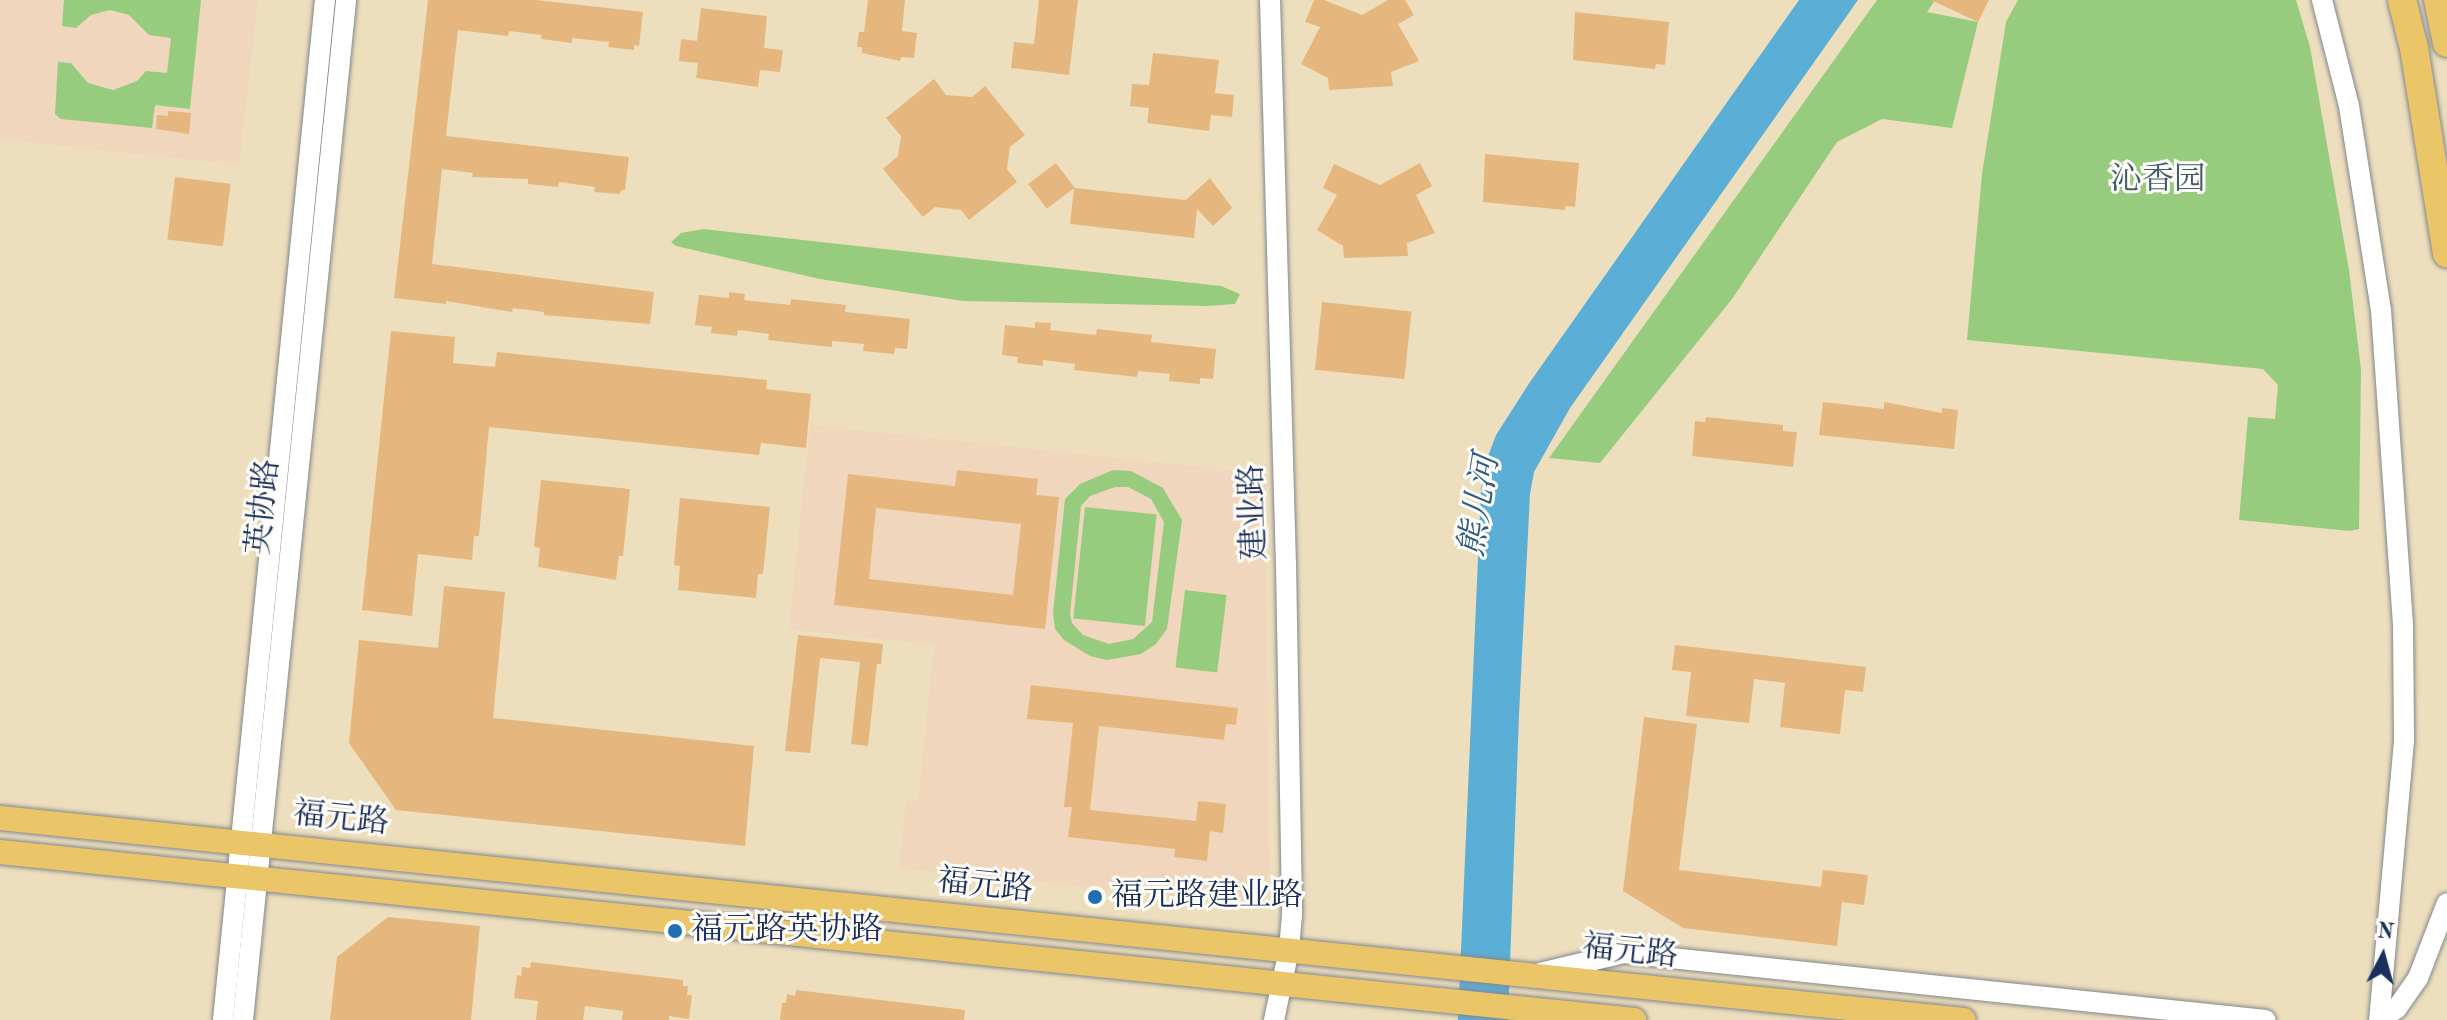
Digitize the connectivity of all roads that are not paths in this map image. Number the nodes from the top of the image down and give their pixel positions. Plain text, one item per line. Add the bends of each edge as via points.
1 (325, 0) edge
2 (346, 0) edge
3 (1270, 0) edge
4 (2322, 0) edge
5 (2402, 0) edge
6 (2438, 0) edge
7 (2447, 43) edge
8 (2447, 253) edge
9 (0, 818) edge
10 (251, 843) junction
11 (0, 852) edge
12 (248, 877) junction
13 (2447, 903) edge
14 (1289, 950) junction
15 (1524, 975) junction
16 (1283, 984) junction
17 (1518, 1008) junction
18 (223, 1020) edge
19 (243, 1020) edge
20 (1274, 1020) edge
21 (1553, 1020) edge
22 (1634, 1020) edge
23 (1964, 1020) edge
24 (2266, 1020) edge
25 (2379, 1020) edge

1 - 10 street, 英协路
2 - 10 street, 英协路
3 - 14 street, 建业路 via 1287,579
4 - 25 street via 2349,106 2381,310 2403,623 2404,741
5 - 8 highway
6 - 7 highway
9 - 10 main road, 福元路
10 - 12 street, 英协路
10 - 14 main road, 福元路
11 - 12 main road, 福元路
12 - 16 main road, 福元路
12 - 18 street, 英协路
12 - 19 street, 英协路
13 - 25 street via 2418,978 2397,1008
14 - 15 main road, 福元路
14 - 16 street, 建业路
15 - 23 main road, 福元路
15 - 24 street via 1623,953
16 - 17 main road, 福元路
16 - 20 street, 建业路
17 - 21 street
17 - 22 main road, 福元路

